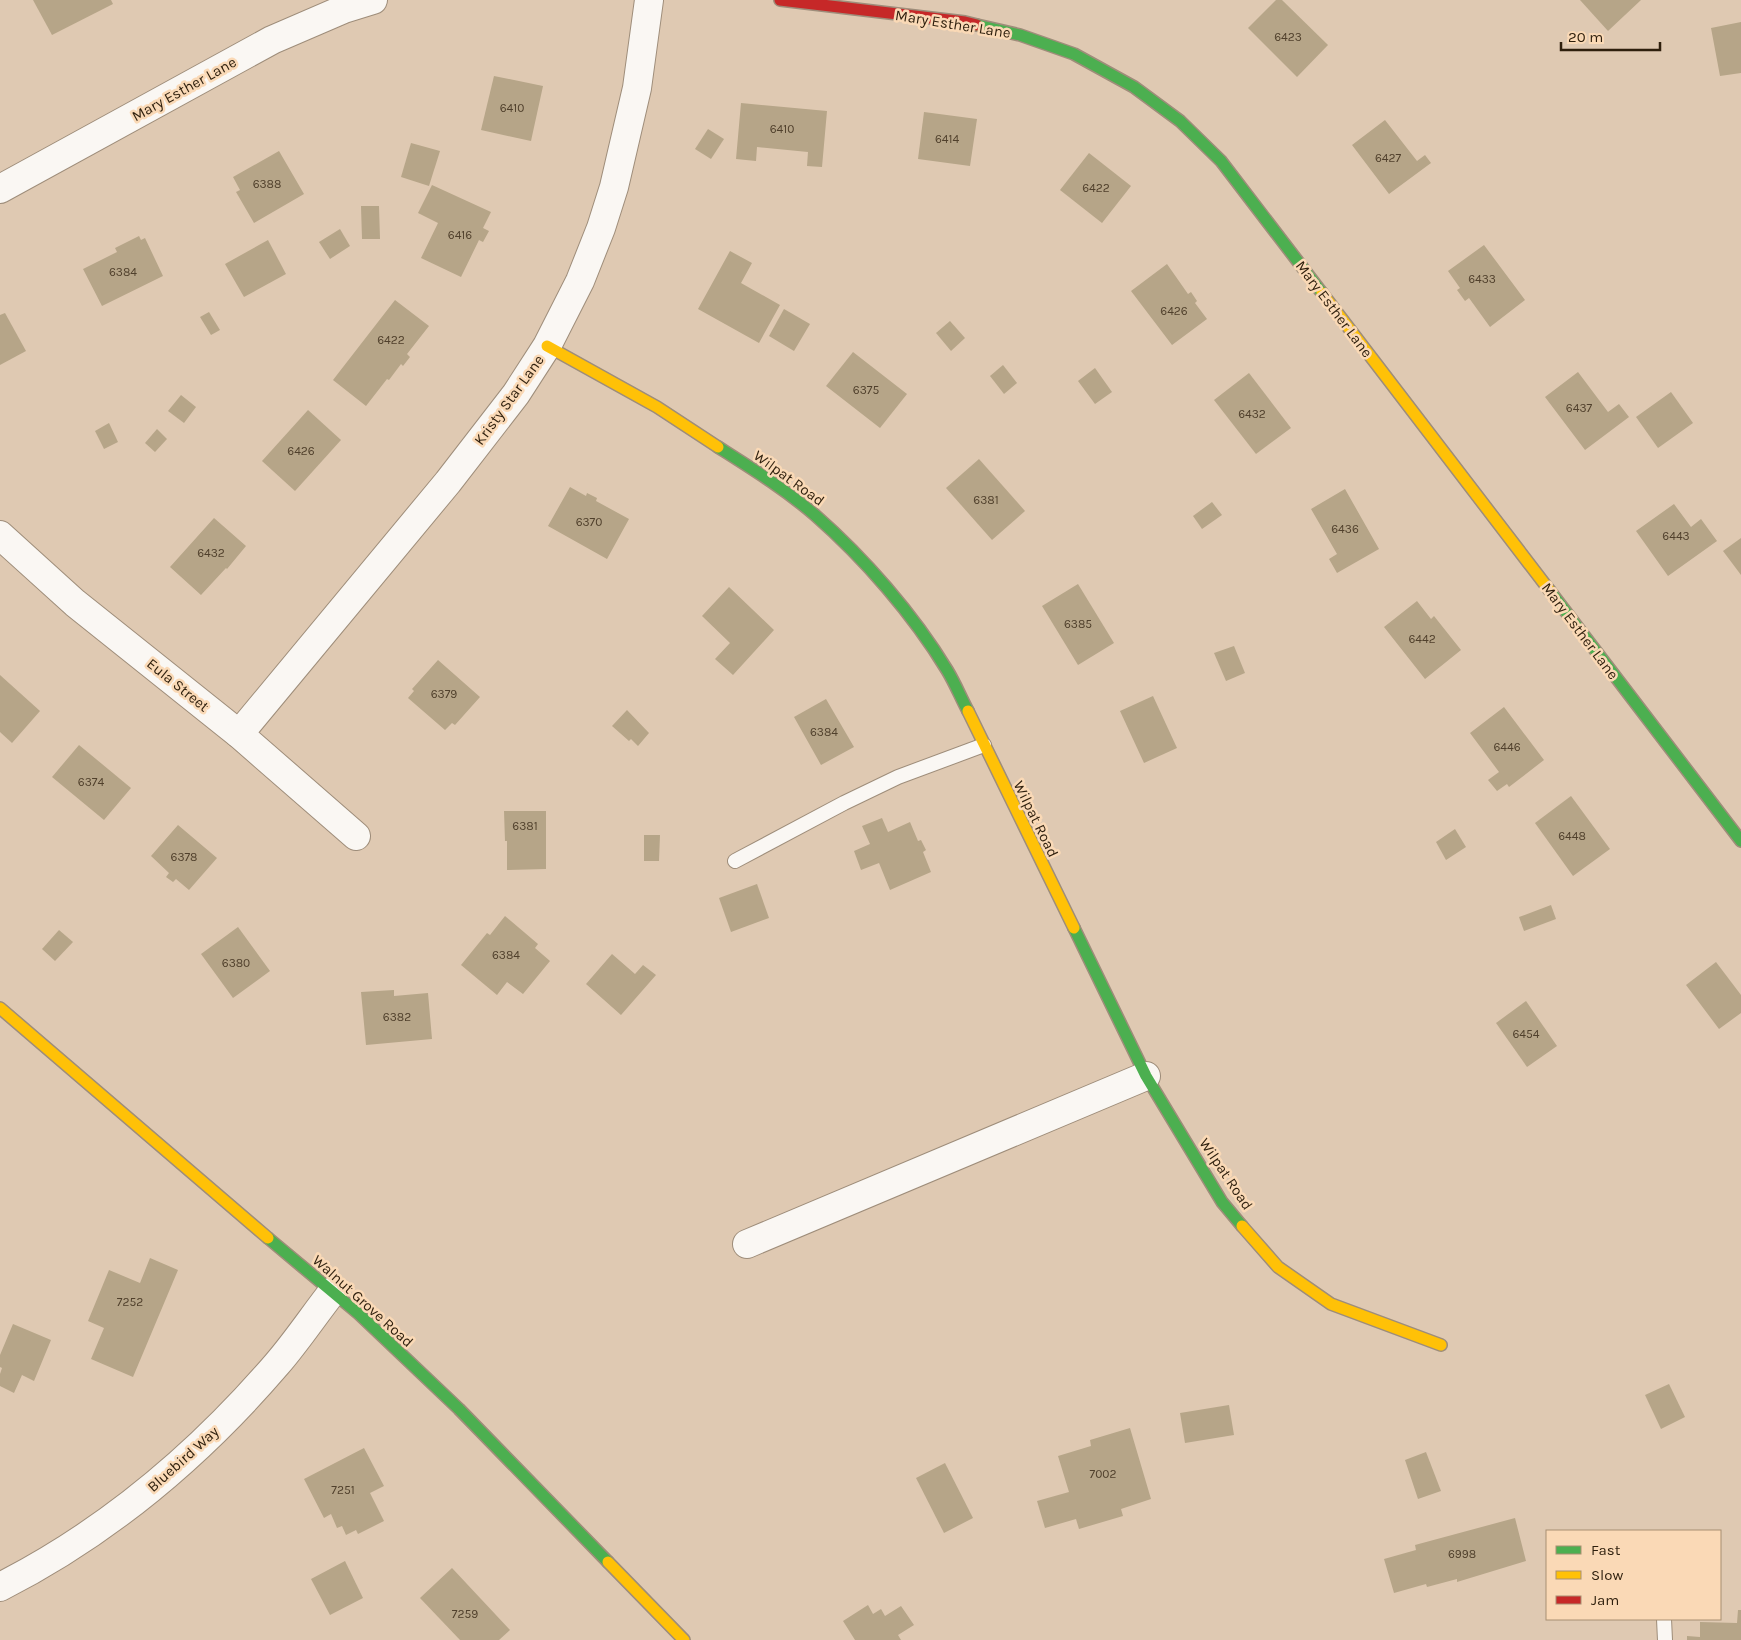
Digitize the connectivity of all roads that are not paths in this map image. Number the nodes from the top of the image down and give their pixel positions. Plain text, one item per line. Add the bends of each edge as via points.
1 (373, 0) edge
2 (650, 0) edge
3 (780, 0) edge
4 (0, 189) edge
5 (547, 346) junction
6 (0, 536) edge
7 (239, 734) junction
8 (984, 746) junction
9 (356, 836) dead end
10 (1741, 841) edge
11 (735, 860) dead end
12 (0, 1008) edge
13 (1146, 1076) junction
14 (747, 1244) dead end
15 (333, 1291) junction
16 (1441, 1345) dead end
17 (0, 1587) edge
18 (1664, 1620) edge
19 (684, 1640) edge
20 (1665, 1640) edge

1 - 4 street, Mary Esther Lane via 272,40
2 - 5 street, Kristy Star Lane via 637,88 614,187 580,281
3 - 10 street, Mary Esther Lane via 964,22 1020,35 1074,54 1134,87 1180,121 1221,161
5 - 7 street, Kristy Star Lane via 516,394 448,482
5 - 8 street, Wilpat Road via 657,408 769,480 814,514 867,566 915,623 948,671
6 - 7 street, Eula Street via 75,603
7 - 9 street, Eula Street
8 - 11 lane via 898,777
8 - 13 street, Wilpat Road
12 - 15 street, Walnut Grove Road
13 - 14 street
13 - 16 street, Wilpat Road via 1222,1202 1278,1267 1331,1304
15 - 17 street, Bluebird Way via 278,1363 229,1417 155,1486 106,1524 42,1566
15 - 19 street, Walnut Grove Road via 459,1409
18 - 20 lane

